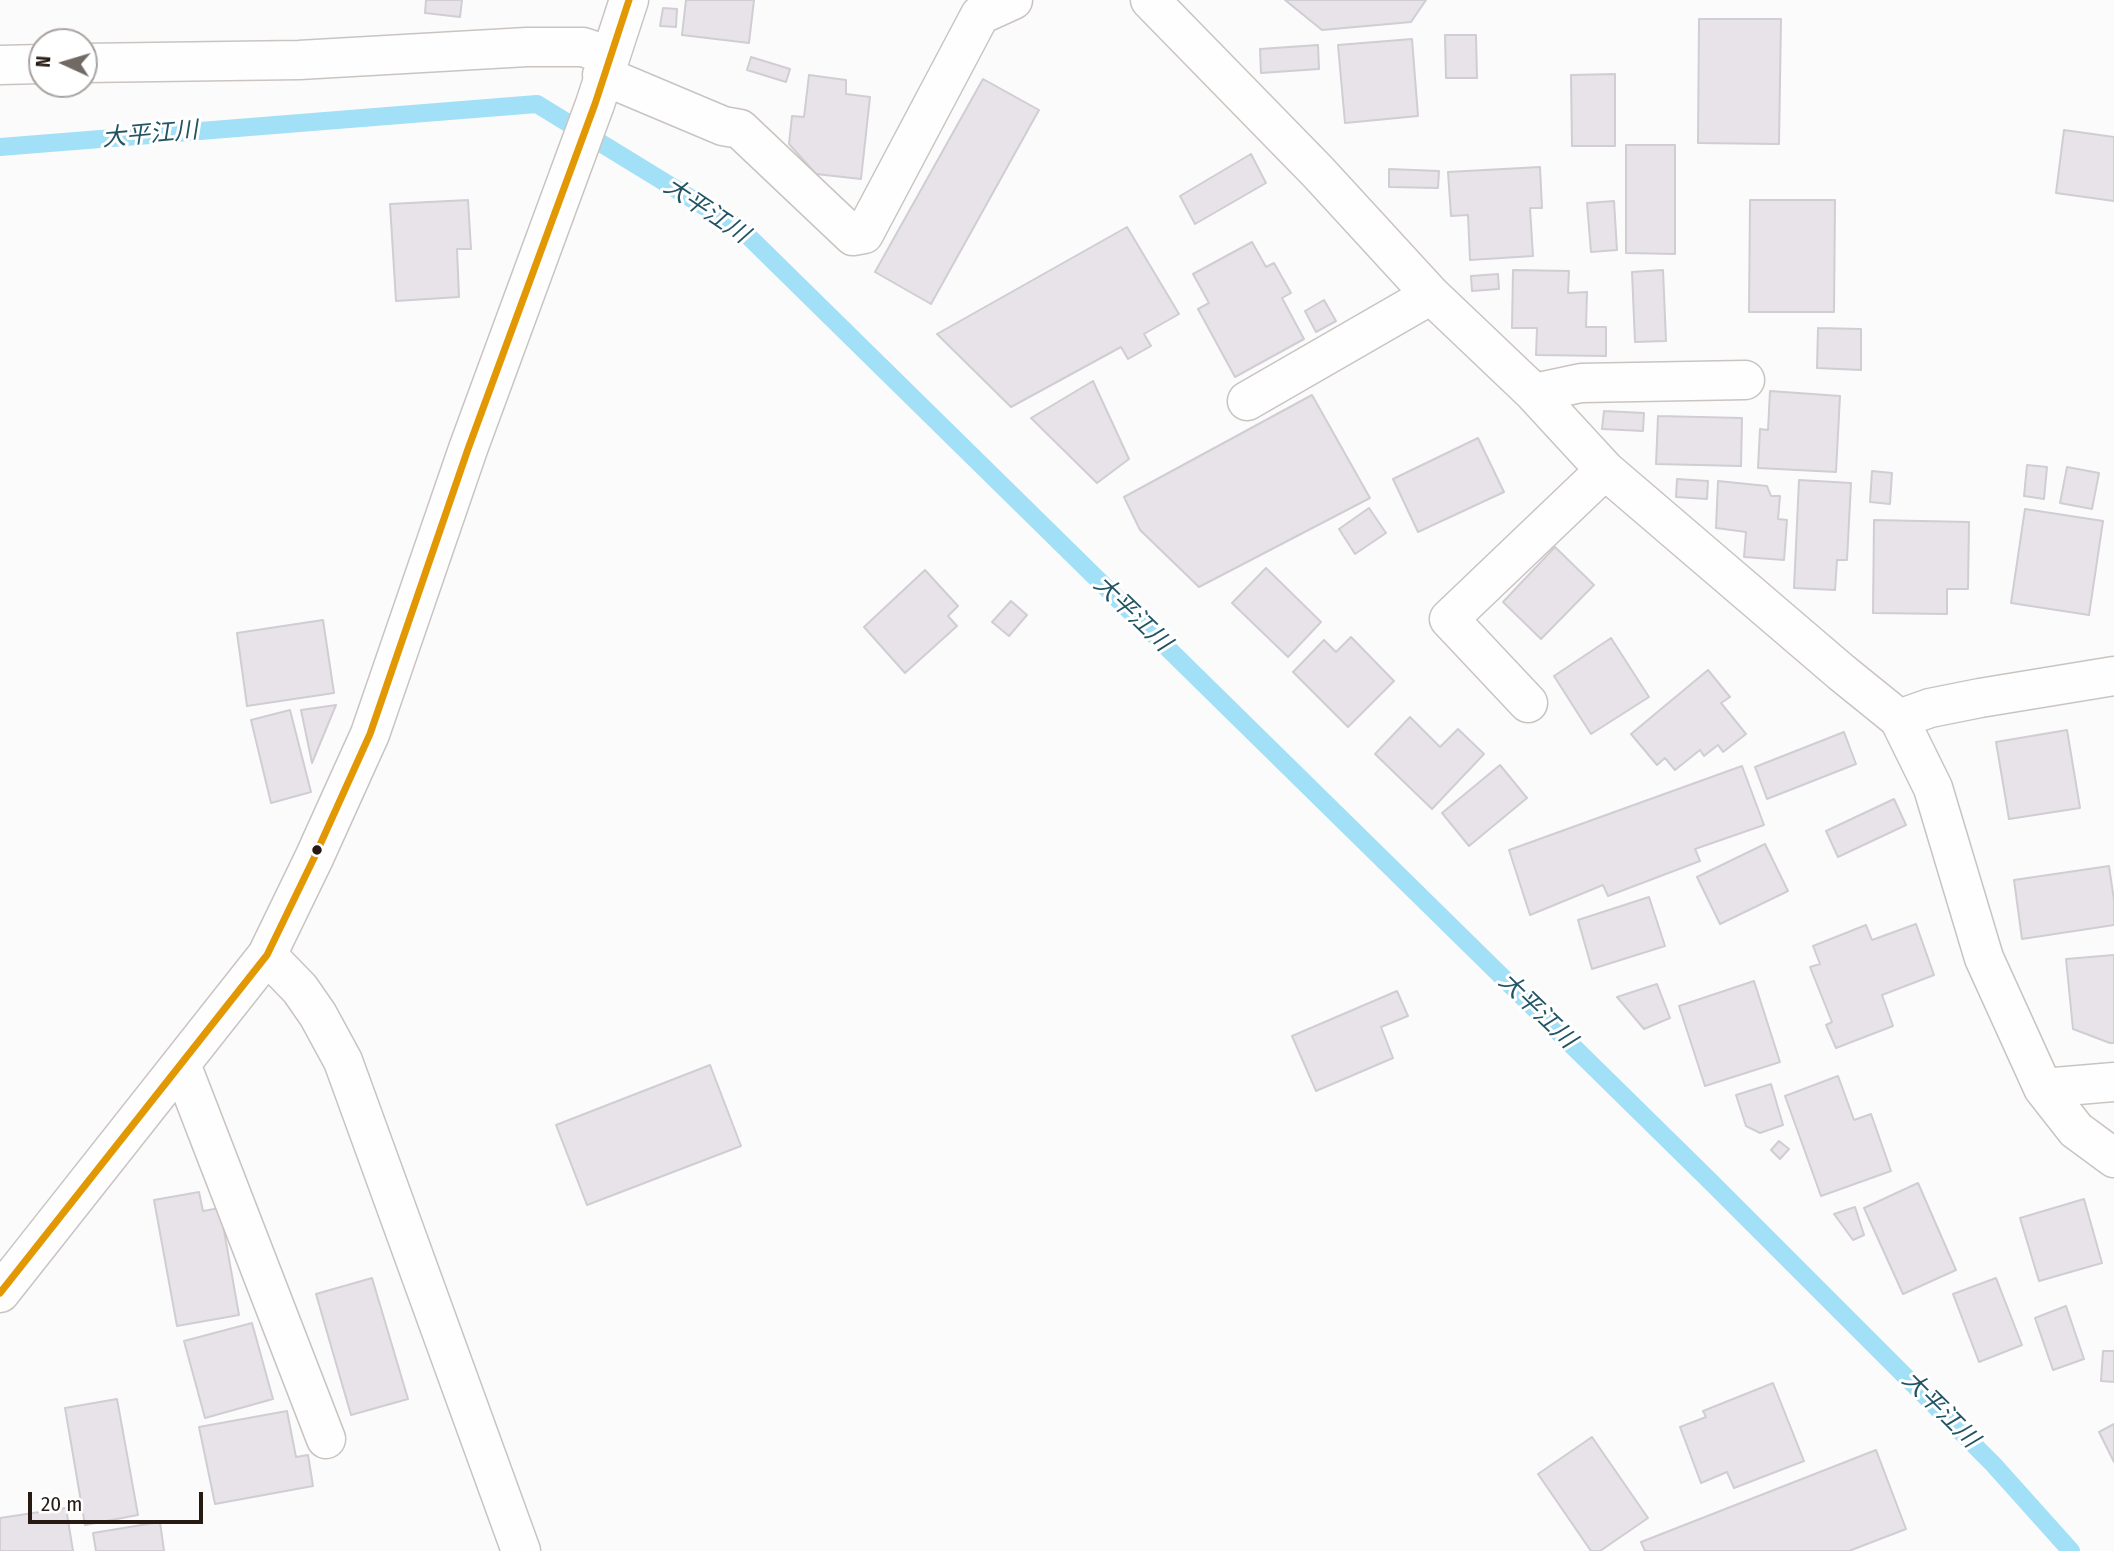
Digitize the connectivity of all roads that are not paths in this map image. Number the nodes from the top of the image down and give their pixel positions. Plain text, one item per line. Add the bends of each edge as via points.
1 (629, 0) edge
2 (1013, 0) edge
3 (1150, 0) edge
4 (98, 63) edge
5 (28, 64) edge
6 (0, 65) edge
7 (602, 79) junction
8 (1431, 295) junction
9 (1745, 380) dead end
10 (1534, 393) junction
11 (1247, 401) dead end
12 (1605, 470) junction
13 (2114, 676) edge
14 (1528, 702) dead end
15 (1899, 719) junction
16 (267, 955) junction
17 (181, 1063) junction
18 (2114, 1082) edge
19 (2043, 1088) junction
20 (2114, 1158) edge
21 (0, 1293) edge
22 (326, 1439) dead end
23 (521, 1551) edge

1 - 7 street
2 - 7 street via 980,15 864,234 853,236 740,129
3 - 8 street
4 - 7 street via 299,60 583,47
5 - 6 street
7 - 16 street via 370,734
8 - 10 street
8 - 11 street
9 - 10 street via 1581,383
10 - 12 street
12 - 14 street via 1449,619
12 - 15 street
13 - 15 street via 1930,708
15 - 19 street via 1933,788 1984,958
16 - 17 street
16 - 23 street via 300,989 343,1061
17 - 21 street
17 - 22 street
18 - 19 street
19 - 20 street via 2076,1130

